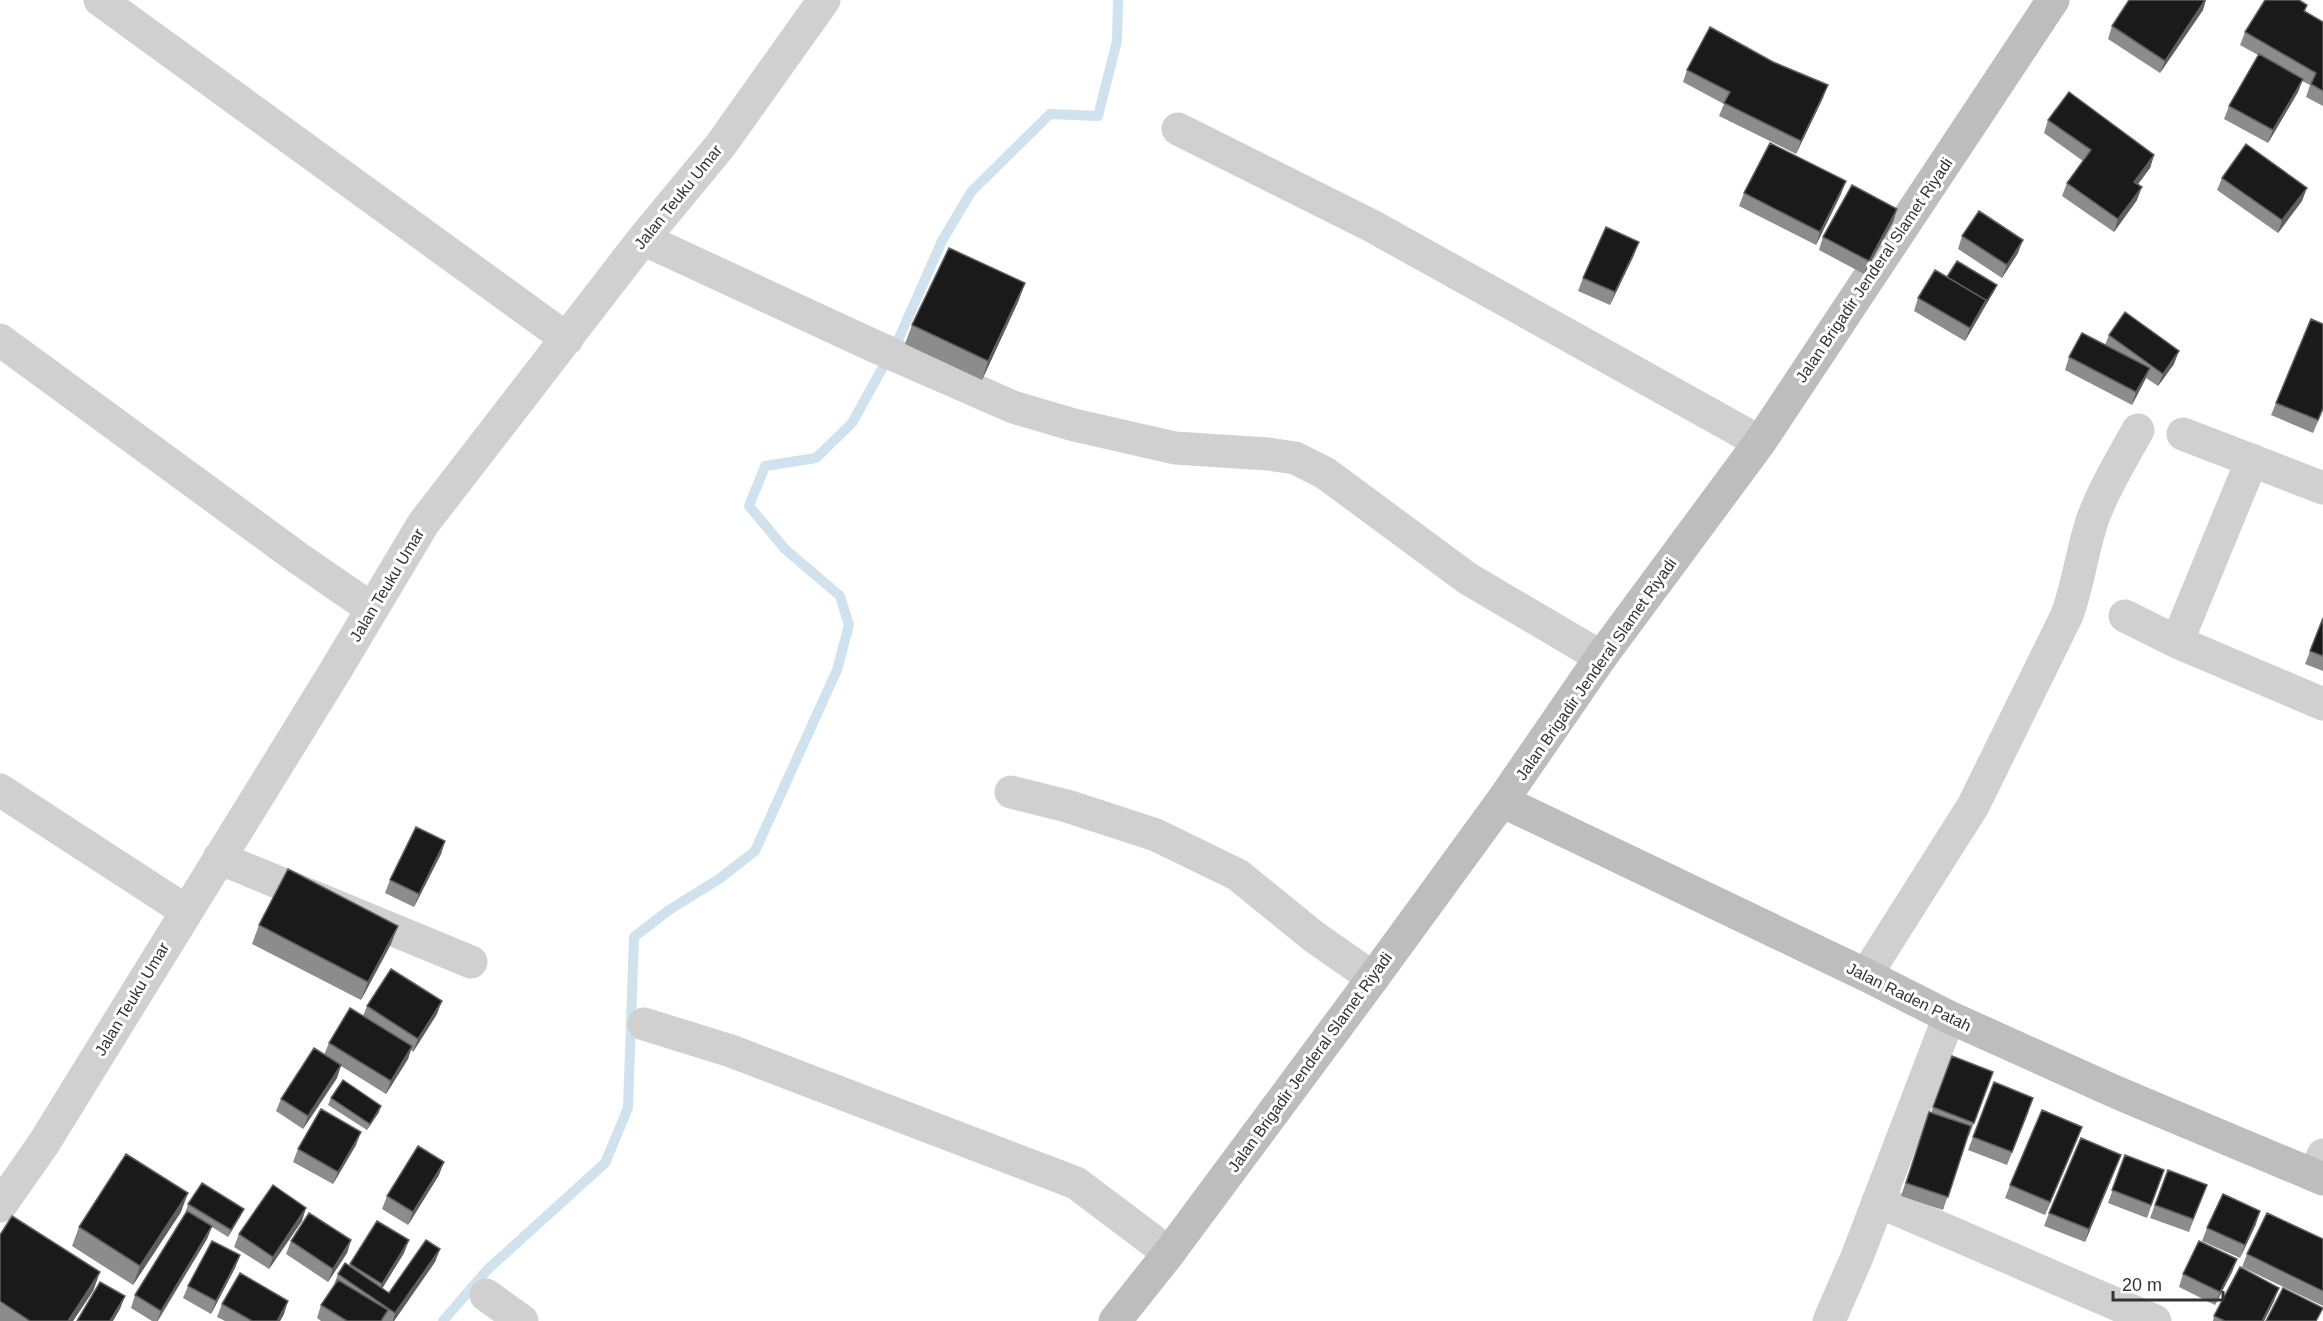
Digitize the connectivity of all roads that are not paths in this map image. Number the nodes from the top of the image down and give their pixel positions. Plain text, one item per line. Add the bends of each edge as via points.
1 (100, 0) edge
2 (824, 0) edge
3 (2053, 0) edge
4 (1178, 129) dead end
5 (644, 239) junction
6 (567, 339) junction
7 (0, 340) edge
8 (2138, 430) dead end
9 (2183, 434) dead end
10 (1760, 442) junction
11 (2252, 460) junction
12 (2323, 488) edge
13 (372, 609) junction
14 (2125, 616) dead end
15 (2177, 642) junction
16 (1601, 657) junction
17 (2323, 704) edge
18 (0, 790) edge
19 (1011, 792) dead end
20 (1502, 801) junction
21 (219, 858) junction
22 (186, 911) junction
23 (471, 962) dead end
24 (1866, 975) junction
25 (1373, 978) junction
26 (1949, 1017) junction
27 (644, 1024) dead end
28 (2320, 1169) edge
29 (1878, 1201) junction
30 (0, 1206) edge
31 (1169, 1253) junction
32 (486, 1295) dead end
33 (522, 1321) edge
34 (1115, 1321) edge
35 (1829, 1321) edge
36 (2155, 1321) edge

1 - 6 street
2 - 5 street, Jalan Teuku Umar via 720,146
3 - 10 main road, Jalan Brigadir Jenderal Slamet Riyadi
4 - 10 street via 1372,226
5 - 6 street, Jalan Teuku Umar
5 - 16 street via 1013,407 1175,448 1294,458 1325,473 1467,578
6 - 13 street, Jalan Teuku Umar via 423,524
7 - 13 street
8 - 24 street via 2093,519 2067,615 1973,806
9 - 11 street
10 - 16 main road, Jalan Brigadir Jenderal Slamet Riyadi
11 - 12 street
11 - 15 street
13 - 21 street, Jalan Teuku Umar
14 - 15 street
15 - 17 street
16 - 20 main road, Jalan Brigadir Jenderal Slamet Riyadi
18 - 22 street
19 - 25 street via 1156,835 1238,875 1313,936
20 - 24 main road, Jalan Raden Patah
20 - 25 main road, Jalan Brigadir Jenderal Slamet Riyadi
21 - 22 street, Jalan Teuku Umar
21 - 23 street
22 - 30 street, Jalan Teuku Umar via 44,1143
24 - 26 main road, Jalan Raden Patah
25 - 31 main road, Jalan Brigadir Jenderal Slamet Riyadi
26 - 28 main road, Jalan Raden Patah via 2118,1093
26 - 29 street
27 - 31 street via 731,1051 1076,1183
29 - 35 street
29 - 36 street
31 - 34 main road, Jalan Brigadir Jenderal Slamet Riyadi
32 - 33 street

